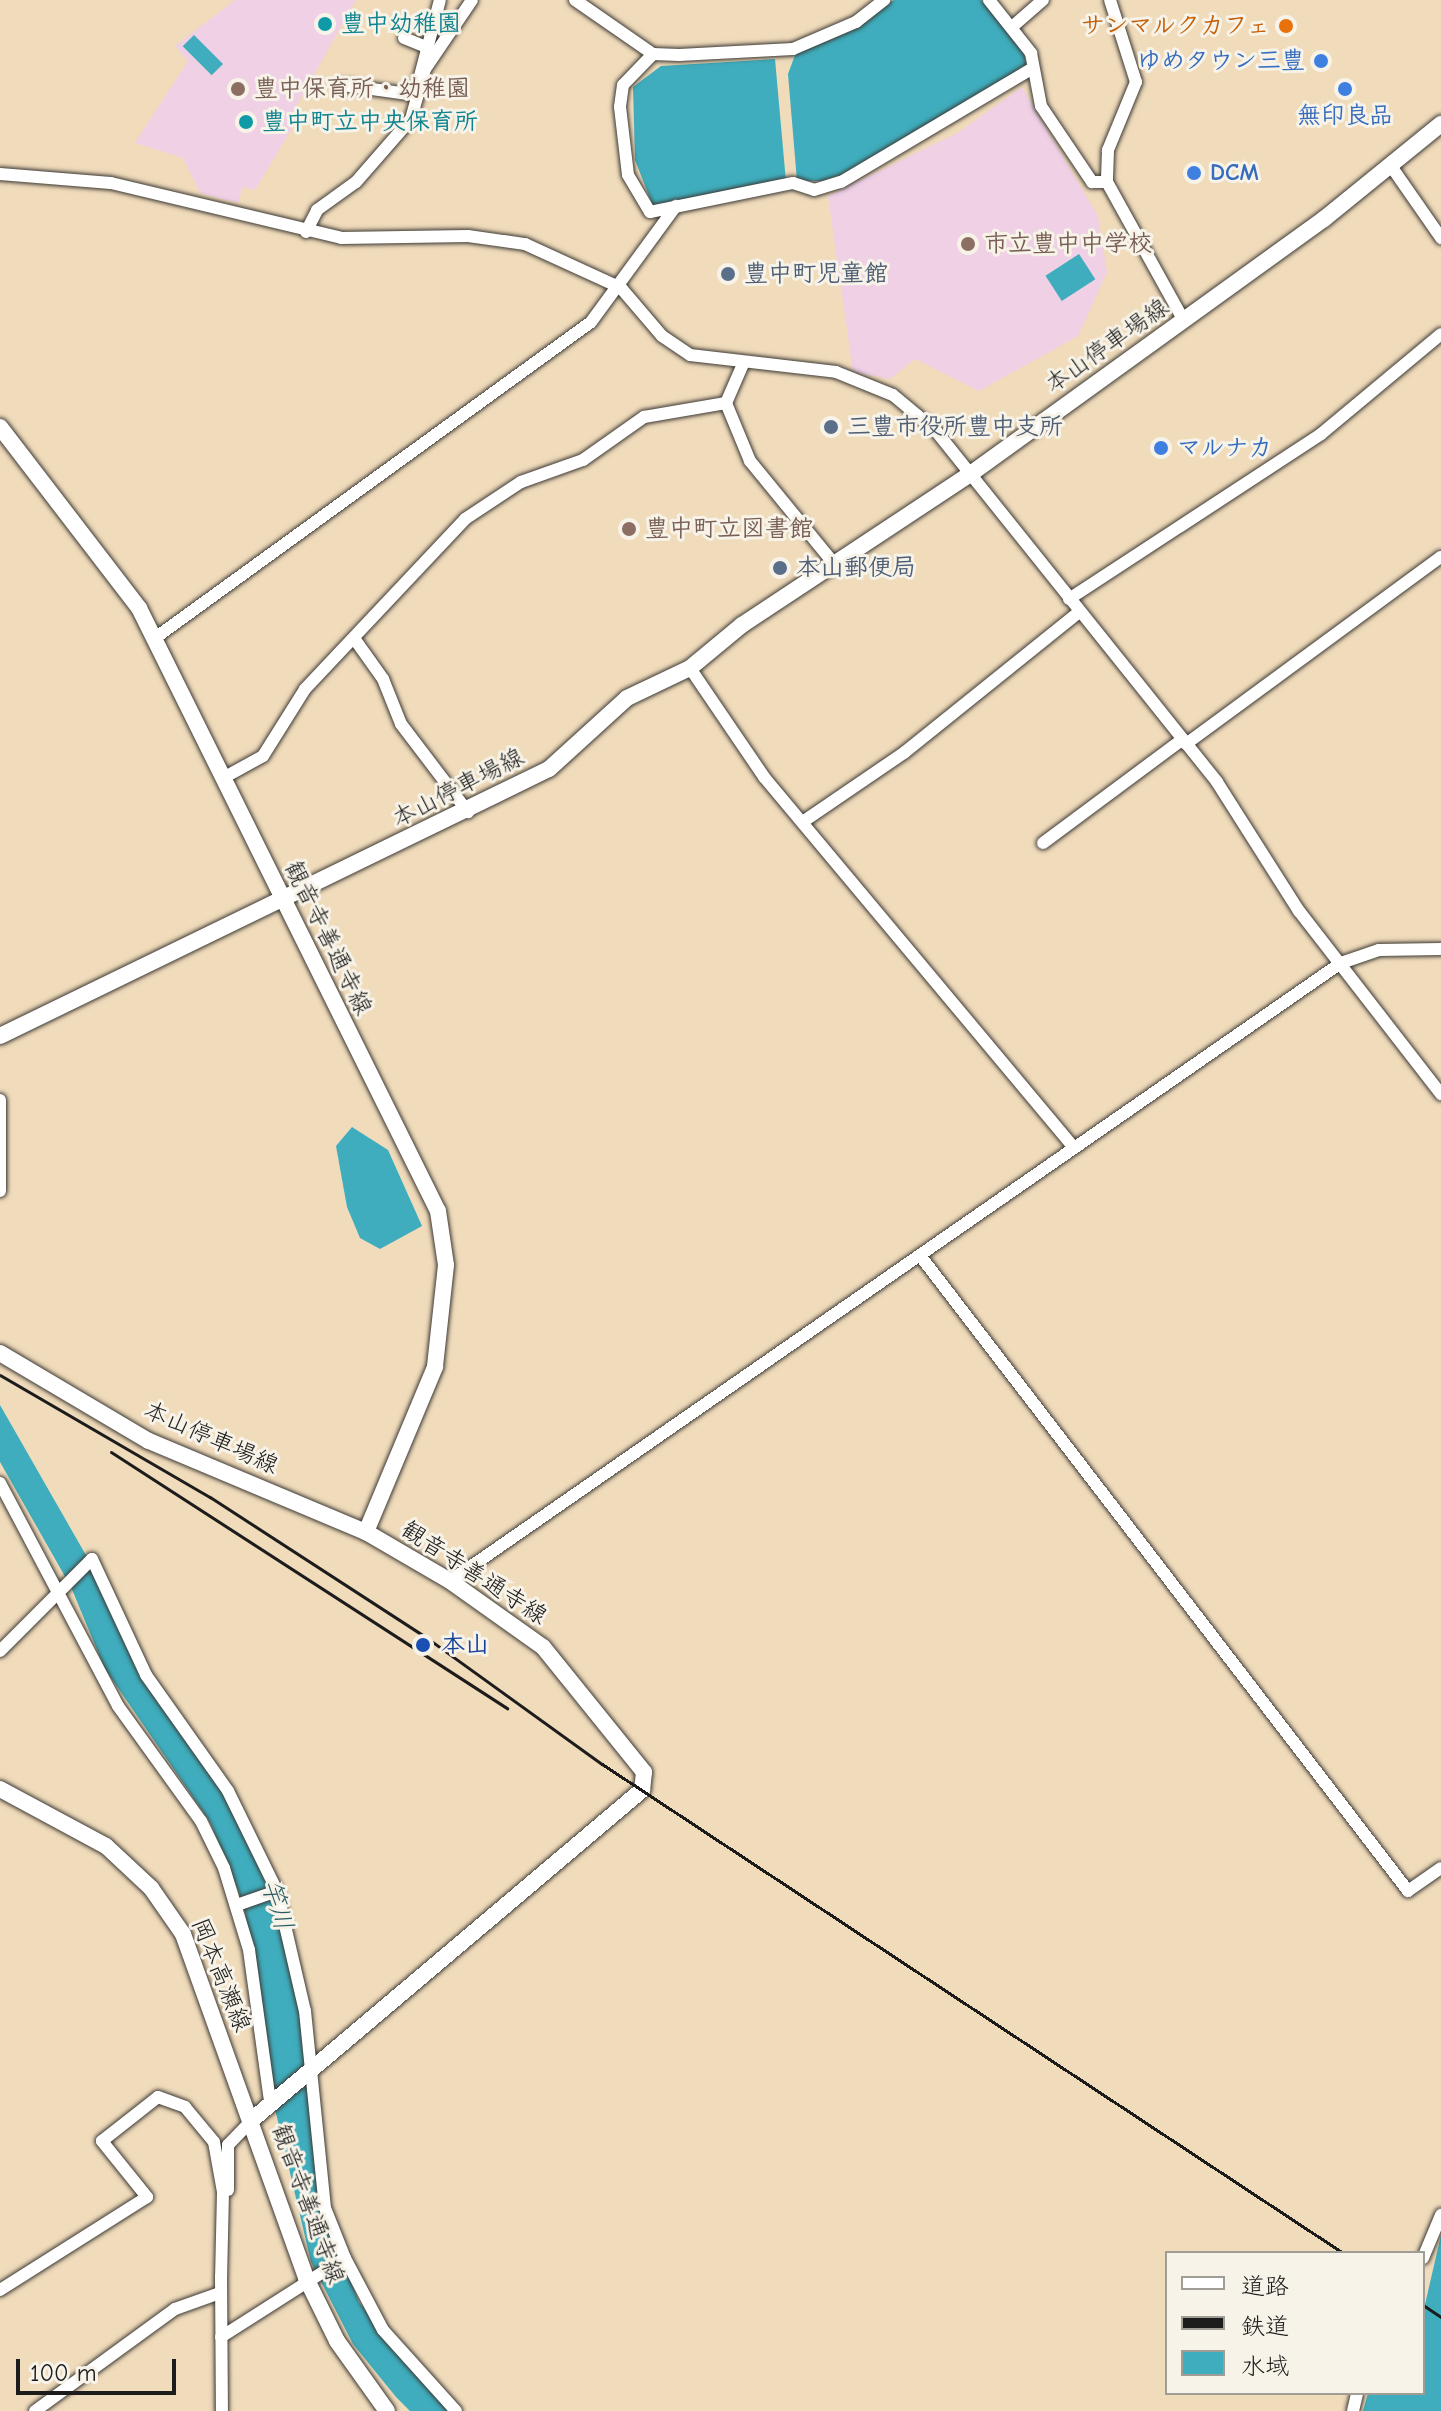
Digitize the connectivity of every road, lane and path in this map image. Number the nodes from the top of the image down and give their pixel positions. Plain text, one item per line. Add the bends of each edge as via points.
1 (440, 0) edge
2 (472, 0) edge
3 (575, 0) edge
4 (884, 0) edge
5 (989, 0) edge
6 (1043, 0) edge
7 (1110, 0) edge
8 (1012, 27) junction
9 (404, 38) dead end
10 (424, 46) junction
11 (653, 54) junction
12 (1031, 69) junction
13 (343, 85) dead end
14 (415, 95) junction
15 (1441, 124) edge
16 (1391, 166) junction
17 (0, 174) edge
18 (1107, 182) junction
19 (676, 206) junction
20 (306, 232) junction
21 (1441, 238) edge
22 (621, 288) junction
23 (1184, 321) junction
24 (1441, 334) edge
25 (743, 364) junction
26 (726, 403) junction
27 (0, 427) edge
28 (969, 475) junction
29 (1441, 557) edge
30 (836, 566) junction
31 (1069, 599) junction
32 (1079, 612) junction
33 (155, 638) junction
34 (356, 641) junction
35 (690, 668) junction
36 (1184, 741) junction
37 (225, 777) junction
38 (468, 812) junction
39 (804, 821) junction
40 (1043, 843) dead end
41 (282, 902) junction
42 (1441, 949) edge
43 (1341, 963) junction
44 (0, 1036) edge
45 (1441, 1094) edge
46 (0, 1100) edge
47 (1073, 1147) junction
48 (0, 1191) edge
49 (922, 1258) junction
50 (0, 1353) edge
51 (0, 1483) edge
52 (366, 1532) junction
53 (450, 1581) junction
54 (64, 1590) junction
55 (0, 1651) edge
56 (0, 1789) edge
57 (1441, 1868) edge
58 (276, 1891) junction
59 (238, 1904) junction
60 (310, 2070) junction
61 (271, 2101) junction
62 (253, 2119) junction
63 (1441, 2215) edge
64 (1425, 2253) edge
65 (344, 2258) junction
66 (309, 2276) junction
67 (220, 2286) junction
68 (0, 2290) edge
69 (221, 2337) junction
70 (35, 2411) edge
71 (222, 2411) edge
72 (387, 2411) edge
73 (456, 2411) edge

1 - 10 street
2 - 14 street
3 - 11 street
4 - 11 street via 856,22 793,49
5 - 8 street
6 - 8 street
7 - 18 street via 1136,82 1108,150
8 - 12 street via 1031,53
9 - 10 street
10 - 14 street
11 - 19 street via 623,85 628,175 650,212
12 - 18 street via 1041,106 1086,174
12 - 19 street via 841,182 814,190 793,183
13 - 14 street
14 - 20 street via 411,119 356,182 317,210
15 - 16 main road, 本山停車場線
16 - 21 street
16 - 23 main road, 本山停車場線
17 - 20 street via 111,183
18 - 23 street
19 - 22 street
20 - 22 street via 500,238
22 - 25 street via 676,347 710,361
22 - 33 street via 548,357
23 - 28 main road, 本山停車場線
24 - 31 street via 1321,434
25 - 26 street
25 - 28 street via 836,372 893,395 936,431
26 - 30 street via 750,461
26 - 34 street via 644,417 583,460 547,472 465,519
27 - 33 main road, 観音寺善通寺線 via 88,533
28 - 30 main road, 本山停車場線
28 - 31 street
29 - 36 street
30 - 35 main road, 本山停車場線 via 742,625
31 - 32 street
32 - 36 street
32 - 39 street via 905,752
33 - 37 main road, 観音寺善通寺線
34 - 37 street via 305,689 263,756
34 - 38 street via 407,733
35 - 38 main road, 本山停車場線 via 627,698 549,769
35 - 39 street
36 - 40 street
36 - 43 street
37 - 41 main road, 観音寺善通寺線
38 - 41 main road, 本山停車場線
39 - 47 street
41 - 44 main road, 本山停車場線
41 - 52 main road, 観音寺善通寺線 via 427,1184 444,1237 433,1376
42 - 43 street via 1379,950
43 - 45 street
43 - 47 street
46 - 48 street
47 - 49 street
49 - 53 street
49 - 57 street via 1408,1891
50 - 52 main road, 本山停車場線 via 149,1441
51 - 54 street
52 - 53 main road, 観音寺善通寺線
53 - 60 main road, 観音寺善通寺線 via 543,1647 646,1780
54 - 55 street
54 - 58 street via 90,1560 146,1675 228,1791
54 - 59 street via 118,1706 201,1821
56 - 62 main road, 岡本高瀬線 via 79,1828 151,1888 183,1934
58 - 59 street
58 - 60 street
59 - 61 street
60 - 61 main road, 観音寺善通寺線
60 - 65 street via 325,2208
61 - 62 main road, 観音寺善通寺線
62 - 66 main road, 観音寺善通寺線
62 - 67 street via 228,2145
63 - 64 street
65 - 66 street
65 - 73 street via 383,2330
66 - 69 street
66 - 72 main road, 観音寺善通寺線 via 337,2341
67 - 68 street via 223,2192 214,2142 185,2107 158,2097 102,2141 147,2197
67 - 69 street
67 - 70 street via 175,2309
69 - 71 street

